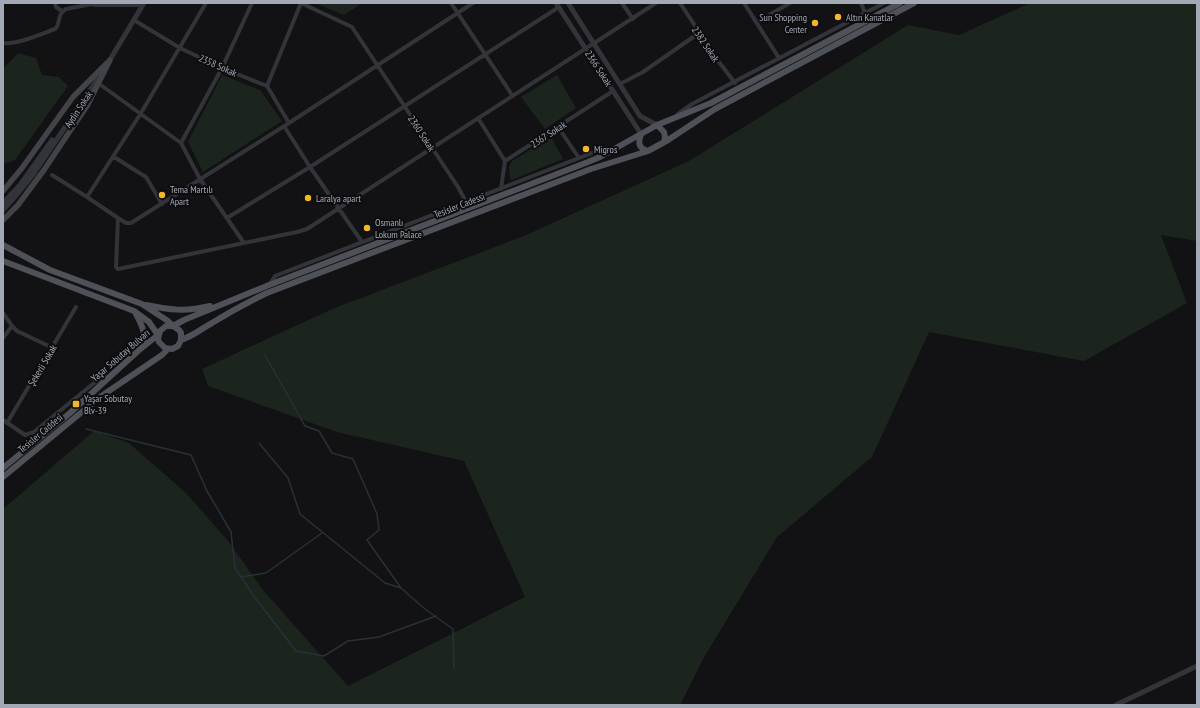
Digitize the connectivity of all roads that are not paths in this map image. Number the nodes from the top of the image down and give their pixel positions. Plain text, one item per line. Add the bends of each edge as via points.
1 (56, 3) edge
2 (97, 3) edge
3 (206, 3) edge
4 (252, 3) edge
5 (451, 3) edge
6 (474, 3) edge
7 (568, 3) edge
8 (622, 3) edge
9 (656, 3) edge
10 (680, 3) edge
11 (744, 3) edge
12 (790, 3) edge
13 (861, 3) edge
14 (884, 3) edge
15 (900, 3) edge
16 (914, 3) edge
17 (143, 4) edge
18 (91, 5) junction
19 (557, 5) edge
20 (62, 12) junction
21 (458, 13) junction
22 (866, 13) junction
23 (633, 18) junction
24 (134, 20) junction
25 (757, 22) junction
26 (699, 33) junction
27 (3, 43) edge
28 (594, 44) junction
29 (180, 48) junction
30 (586, 48) junction
31 (485, 54) junction
32 (779, 58) junction
33 (110, 60) junction
34 (378, 65) junction
35 (222, 68) junction
36 (98, 83) junction
37 (734, 83) junction
38 (620, 84) junction
39 (267, 86) junction
40 (613, 91) junction
41 (512, 95) junction
42 (404, 106) junction
43 (141, 113) junction
44 (478, 118) junction
45 (672, 119) junction
46 (289, 123) junction
47 (656, 125) junction
48 (284, 126) junction
49 (558, 127) junction
50 (641, 134) junction
51 (181, 142) junction
52 (664, 142) junction
53 (431, 148) junction
54 (648, 151) junction
55 (610, 152) junction
56 (114, 157) junction
57 (579, 158) junction
58 (505, 161) junction
59 (310, 167) junction
60 (52, 175) dead end
61 (200, 180) junction
62 (501, 189) junction
63 (3, 191) edge
64 (86, 197) junction
65 (466, 202) junction
66 (3, 203) edge
67 (162, 204) junction
68 (338, 208) junction
69 (3, 210) edge
70 (118, 218) junction
71 (227, 218) junction
72 (3, 220) edge
73 (362, 242) junction
74 (244, 243) junction
75 (3, 245) edge
76 (3, 261) edge
77 (269, 285) junction
78 (238, 298) junction
79 (142, 304) junction
80 (76, 307) dead end
81 (134, 311) junction
82 (3, 313) edge
83 (12, 326) junction
84 (173, 326) junction
85 (158, 335) junction
86 (3, 338) edge
87 (182, 340) junction
88 (53, 348) junction
89 (168, 349) junction
90 (138, 351) junction
91 (109, 378) junction
92 (64, 408) junction
93 (70, 413) junction
94 (3, 420) edge
95 (7, 424) junction
96 (3, 468) edge
97 (3, 476) edge
98 (1197, 666) edge
99 (1116, 705) edge

1 - 20 street via 56,7
2 - 18 street
3 - 29 street
4 - 35 street
5 - 21 street
6 - 21 street
7 - 28 street, 2366 Sokak
8 - 23 street
9 - 23 street
10 - 26 street, 2382 Sokak
11 - 25 street
12 - 25 street
13 - 22 street
14 - 22 street
15 - 45 main road via 711,103
16 - 52 main road via 715,109
17 - 18 street
17 - 24 street, Aydin Sokak
18 - 20 street
19 - 30 street, 2366 Sokak
19 - 31 street
20 - 27 street via 55,29 17,42
21 - 31 street
21 - 34 street
22 - 32 street
23 - 28 street
24 - 29 street, 2358 Sokak
24 - 33 street, Aydin Sokak
25 - 32 street
26 - 37 street, 2382 Sokak
26 - 38 street via 643,72
28 - 30 street
28 - 38 street, 2366 Sokak
29 - 35 street, 2358 Sokak
29 - 43 street
30 - 40 street, 2366 Sokak
30 - 41 street
31 - 41 street
31 - 42 street
32 - 37 street
33 - 36 main road
33 - 63 main road via 74,97
33 - 66 street via 20,185
33 - 69 street, Aydin Sokak via 32,176
34 - 39 street, 2360 Sokak via 352,27 301,3
34 - 42 street, 2360 Sokak
34 - 46 street
35 - 39 street, 2358 Sokak
35 - 51 street
36 - 43 street
36 - 72 main road via 87,106 44,170 18,205
37 - 45 street via 692,104
38 - 47 street, 2366 Sokak via 640,116
39 - 46 street
40 - 49 street, 2367 Sokak
40 - 50 street, 2366 Sokak
41 - 44 street
42 - 53 street, 2360 Sokak
42 - 59 street
43 - 51 street
43 - 56 street
44 - 53 street
44 - 58 street
45 - 47 main road
46 - 48 street
47 - 50 main road
47 - 52 main road via 664,132
48 - 59 street
48 - 61 street
49 - 57 street
49 - 58 street, 2367 Sokak
50 - 54 main road via 640,147
50 - 55 main road
51 - 61 street
52 - 54 main road
53 - 65 street, 2360 Sokak
53 - 68 street
54 - 87 main road via 591,169 268,293
55 - 57 street, Tesisler Cadessi via 597,150
55 - 77 main road
56 - 64 street
56 - 67 street via 146,177
57 - 62 street, Tesisler Cadessi
58 - 62 street
59 - 68 street
59 - 71 street
60 - 64 street
61 - 67 street
61 - 71 street
62 - 65 street, Tesisler Cadessi
64 - 70 street
65 - 73 street, Tesisler Cadessi
67 - 70 street via 131,223
68 - 73 street
68 - 74 street via 307,229
70 - 74 street via 118,269
71 - 74 street
73 - 77 street, Tesisler Cadessi via 275,276
75 - 79 main road via 50,270
76 - 81 main road
77 - 78 main road
78 - 79 main road via 188,310 170,310
78 - 84 main road
79 - 84 main road
80 - 88 street, Şekerli Sokak
81 - 85 main road via 149,322
81 - 90 main road via 144,334 143,344
82 - 83 street
83 - 86 street
83 - 88 street
84 - 85 main road via 162,328
84 - 87 main road via 181,333
85 - 89 main road via 159,342
85 - 90 main road, Yaşar Sobutay Bulvarı
87 - 89 main road via 175,348
88 - 95 street, Şekerli Sokak
89 - 97 main road, Tesisler Caddesi via 100,397
90 - 91 main road, Yaşar Sobutay Bulvarı
91 - 92 street via 104,377 94,383
91 - 93 main road, Yaşar Sobutay Bulvarı
92 - 93 street
92 - 95 street via 34,432 25,435
93 - 96 main road, Yaşar Sobutay Bulvarı
94 - 95 street
98 - 99 street

